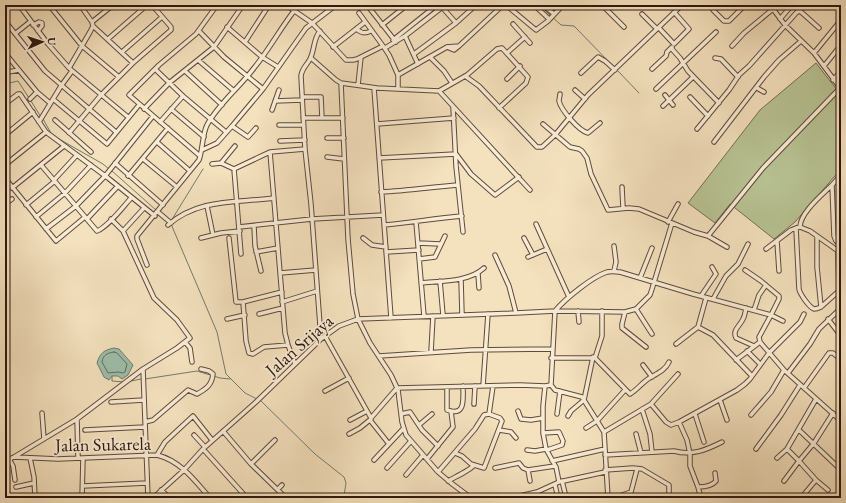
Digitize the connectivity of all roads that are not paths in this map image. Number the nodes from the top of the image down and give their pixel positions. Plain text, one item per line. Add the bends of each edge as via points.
1 (19, 5) edge
2 (49, 5) edge
3 (80, 5) edge
4 (147, 5) edge
5 (152, 5) edge
6 (217, 5) edge
7 (242, 5) edge
8 (269, 5) edge
9 (286, 5) edge
10 (336, 5) edge
11 (407, 5) edge
12 (437, 5) edge
13 (476, 5) edge
14 (503, 5) edge
15 (506, 5) edge
16 (534, 5) edge
17 (543, 5) edge
18 (563, 5) edge
19 (606, 5) edge
20 (682, 5) edge
21 (714, 5) edge
22 (745, 5) edge
23 (770, 5) edge
24 (792, 5) edge
25 (110, 6) edge
26 (369, 6) edge
27 (444, 6) edge
28 (773, 9) junction
29 (294, 10) junction
30 (674, 12) junction
31 (359, 13) dead end
32 (642, 14) dead end
33 (162, 17) junction
34 (552, 17) junction
35 (780, 19) junction
36 (841, 20) edge
37 (5, 21) edge
38 (365, 22) junction
39 (32, 23) junction
40 (312, 23) junction
41 (456, 23) junction
42 (93, 24) junction
43 (512, 24) dead end
44 (382, 25) junction
45 (785, 25) junction
46 (624, 27) dead end
47 (227, 28) junction
48 (658, 28) junction
49 (819, 28) dead end
50 (356, 29) junction
51 (38, 31) junction
52 (199, 31) junction
53 (320, 31) junction
54 (371, 31) junction
55 (716, 32) dead end
56 (16, 33) junction
57 (405, 36) junction
58 (524, 37) junction
59 (108, 39) junction
60 (394, 41) junction
61 (801, 41) junction
62 (245, 42) junction
63 (530, 43) dead end
64 (674, 44) junction
65 (841, 45) edge
66 (82, 46) junction
67 (333, 46) junction
68 (732, 46) dead end
69 (214, 47) junction
70 (384, 47) junction
71 (671, 48) junction
72 (122, 52) junction
73 (5, 53) edge
74 (507, 53) junction
75 (814, 53) junction
76 (414, 54) junction
77 (5, 57) edge
78 (262, 57) junction
79 (361, 57) junction
80 (311, 58) junction
81 (430, 58) junction
82 (715, 58) dead end
83 (198, 60) junction
84 (133, 63) junction
85 (418, 64) junction
86 (684, 64) junction
87 (520, 66) junction
88 (824, 66) junction
89 (278, 68) junction
90 (155, 69) junction
91 (616, 69) junction
92 (652, 69) dead end
93 (19, 70) junction
94 (71, 70) junction
95 (185, 71) junction
96 (841, 71) edge
97 (581, 73) dead end
98 (398, 75) junction
99 (248, 76) junction
100 (465, 76) junction
101 (119, 77) junction
102 (693, 77) junction
103 (738, 77) junction
104 (507, 79) dead end
105 (833, 80) junction
106 (169, 83) junction
107 (341, 83) junction
108 (452, 83) junction
109 (358, 85) junction
110 (61, 86) junction
111 (374, 88) junction
112 (756, 88) junction
113 (263, 89) junction
114 (398, 89) junction
115 (656, 89) dead end
116 (840, 89) edge
117 (279, 90) dead end
118 (575, 90) dead end
119 (234, 91) junction
120 (439, 91) junction
121 (37, 92) junction
122 (764, 92) dead end
123 (560, 94) dead end
124 (101, 95) junction
125 (665, 95) dead end
126 (183, 96) junction
127 (690, 97) dead end
128 (30, 99) dead end
129 (53, 99) junction
130 (302, 99) junction
131 (585, 99) junction
132 (669, 100) junction
133 (275, 101) junction
134 (50, 103) junction
135 (719, 103) junction
136 (5, 104) edge
137 (139, 105) junction
138 (222, 105) junction
139 (674, 105) dead end
140 (663, 106) dead end
141 (453, 107) junction
142 (500, 108) junction
143 (89, 109) junction
144 (144, 109) junction
145 (171, 109) junction
146 (272, 110) dead end
147 (33, 112) junction
148 (153, 116) junction
149 (708, 116) junction
150 (128, 117) junction
151 (303, 118) junction
152 (322, 118) junction
153 (343, 118) junction
154 (454, 118) junction
155 (569, 118) junction
156 (41, 120) junction
157 (55, 120) dead end
158 (211, 120) junction
159 (79, 121) junction
160 (160, 122) junction
161 (600, 123) dead end
162 (377, 124) junction
163 (543, 124) dead end
164 (279, 125) dead end
165 (303, 125) junction
166 (232, 126) junction
167 (168, 128) junction
168 (256, 128) dead end
169 (697, 129) dead end
170 (46, 132) junction
171 (116, 132) junction
172 (226, 132) junction
173 (69, 133) junction
174 (5, 135) edge
175 (555, 135) junction
176 (204, 137) junction
177 (327, 138) dead end
178 (344, 138) junction
179 (304, 140) junction
180 (280, 141) dead end
181 (157, 142) junction
182 (714, 142) dead end
183 (64, 146) junction
184 (235, 146) dead end
185 (305, 149) junction
186 (202, 150) junction
187 (91, 152) dead end
188 (270, 152) junction
189 (456, 154) junction
190 (77, 155) junction
191 (200, 156) junction
192 (327, 156) dead end
193 (379, 158) junction
194 (143, 159) junction
195 (344, 159) junction
196 (115, 163) junction
197 (221, 163) junction
198 (212, 164) dead end
199 (5, 165) edge
200 (41, 165) junction
201 (91, 165) junction
202 (234, 169) junction
203 (190, 171) junction
204 (841, 175) edge
205 (105, 176) junction
206 (128, 176) junction
207 (519, 177) junction
208 (6, 180) edge
209 (54, 180) junction
210 (458, 185) junction
211 (118, 186) junction
212 (832, 186) junction
213 (177, 187) junction
214 (622, 187) dead end
215 (12, 188) junction
216 (530, 190) dead end
217 (381, 192) junction
218 (65, 193) junction
219 (131, 198) junction
220 (274, 198) junction
221 (12, 199) dead end
222 (237, 202) junction
223 (5, 204) edge
224 (678, 204) dead end
225 (26, 205) junction
226 (163, 205) junction
227 (76, 206) junction
228 (207, 206) junction
229 (144, 208) junction
230 (623, 208) junction
231 (158, 211) junction
232 (383, 215) junction
233 (155, 216) junction
234 (347, 216) junction
235 (462, 216) junction
236 (36, 217) junction
237 (86, 218) junction
238 (111, 219) junction
239 (312, 219) junction
240 (5, 221) edge
241 (416, 222) junction
242 (670, 222) junction
243 (276, 223) junction
244 (536, 224) dead end
245 (799, 224) junction
246 (384, 225) junction
247 (254, 226) junction
248 (46, 229) junction
249 (240, 229) junction
250 (5, 230) edge
251 (123, 231) junction
252 (463, 232) dead end
253 (213, 234) junction
254 (445, 236) dead end
255 (708, 236) junction
256 (817, 236) junction
257 (201, 238) dead end
258 (229, 238) dead end
259 (363, 238) dead end
260 (524, 238) dead end
261 (777, 241) junction
262 (418, 243) junction
263 (440, 244) junction
264 (748, 244) dead end
265 (841, 245) edge
266 (614, 246) dead end
267 (386, 247) junction
268 (727, 247) dead end
269 (278, 248) junction
270 (652, 248) dead end
271 (547, 249) junction
272 (766, 249) dead end
273 (419, 250) junction
274 (256, 252) junction
275 (386, 252) junction
276 (840, 252) edge
277 (241, 254) dead end
278 (495, 255) dead end
279 (533, 255) junction
280 (528, 258) dead end
281 (419, 259) junction
282 (147, 265) dead end
283 (712, 267) dead end
284 (484, 268) dead end
285 (261, 270) dead end
286 (316, 270) junction
287 (745, 270) dead end
288 (614, 271) junction
289 (778, 271) dead end
290 (280, 273) junction
291 (478, 274) junction
292 (461, 278) junction
293 (640, 278) junction
294 (440, 281) junction
295 (654, 282) junction
296 (421, 283) junction
297 (766, 285) junction
298 (479, 288) dead end
299 (840, 290) edge
300 (317, 291) junction
301 (282, 292) junction
302 (701, 296) junction
303 (569, 297) junction
304 (706, 298) junction
305 (713, 299) junction
306 (243, 302) junction
307 (282, 302) junction
308 (821, 307) junction
309 (283, 308) junction
310 (746, 308) junction
311 (841, 308) edge
312 (636, 309) junction
313 (754, 310) junction
314 (555, 311) junction
315 (578, 311) junction
316 (602, 311) junction
317 (625, 312) junction
318 (516, 313) junction
319 (245, 314) junction
320 (259, 314) dead end
321 (488, 314) junction
322 (804, 314) dead end
323 (462, 315) junction
324 (771, 315) junction
325 (424, 316) junction
326 (433, 316) junction
327 (444, 316) junction
328 (358, 318) junction
329 (391, 318) junction
330 (227, 319) dead end
331 (828, 319) junction
332 (783, 320) dead end
333 (579, 322) dead end
334 (698, 327) junction
335 (652, 334) dead end
336 (325, 336) junction
337 (841, 336) edge
338 (321, 339) junction
339 (185, 342) junction
340 (760, 342) junction
341 (676, 344) dead end
342 (288, 345) junction
343 (754, 346) junction
344 (646, 347) dead end
345 (552, 349) junction
346 (486, 350) junction
347 (747, 351) junction
348 (431, 352) junction
349 (769, 353) junction
350 (379, 356) junction
351 (552, 358) junction
352 (594, 358) junction
353 (841, 358) edge
354 (736, 360) junction
355 (192, 362) dead end
356 (669, 362) dead end
357 (295, 364) junction
358 (760, 364) junction
359 (643, 365) dead end
360 (143, 369) junction
361 (201, 369) dead end
362 (784, 370) junction
363 (788, 373) junction
364 (678, 374) dead end
365 (752, 376) junction
366 (652, 377) junction
367 (349, 378) junction
368 (551, 385) junction
369 (800, 385) junction
370 (463, 386) junction
371 (476, 386) junction
372 (483, 386) junction
373 (493, 386) junction
374 (546, 386) junction
375 (446, 387) junction
376 (397, 388) junction
377 (804, 388) junction
378 (625, 390) junction
379 (325, 391) dead end
380 (560, 391) junction
381 (816, 399) junction
382 (144, 400) junction
383 (584, 400) junction
384 (720, 400) junction
385 (111, 402) dead end
386 (474, 404) dead end
387 (651, 404) junction
388 (642, 410) junction
389 (368, 411) junction
390 (452, 411) junction
391 (518, 411) dead end
392 (42, 413) dead end
393 (401, 414) junction
394 (432, 414) dead end
395 (489, 414) junction
396 (557, 414) dead end
397 (695, 414) junction
398 (833, 414) junction
399 (751, 415) dead end
400 (568, 416) dead end
401 (77, 418) junction
402 (543, 418) junction
403 (370, 419) junction
404 (350, 420) dead end
405 (727, 420) dead end
406 (597, 421) junction
407 (841, 421) edge
408 (144, 422) junction
409 (680, 422) junction
410 (420, 426) junction
411 (145, 427) junction
412 (586, 428) dead end
413 (403, 429) junction
414 (85, 430) dead end
415 (499, 430) junction
416 (799, 430) junction
417 (223, 431) junction
418 (604, 432) junction
419 (543, 433) junction
420 (349, 434) dead end
421 (636, 434) dead end
422 (194, 435) dead end
423 (516, 438) dead end
424 (44, 439) junction
425 (212, 440) junction
426 (275, 440) dead end
427 (411, 441) junction
428 (704, 442) dead end
429 (722, 442) dead end
430 (389, 444) junction
431 (814, 444) junction
432 (438, 446) junction
433 (204, 448) junction
434 (546, 449) junction
435 (605, 449) junction
436 (756, 449) dead end
437 (787, 449) junction
438 (527, 450) dead end
439 (456, 452) junction
440 (652, 452) junction
441 (641, 453) junction
442 (690, 454) junction
443 (146, 455) junction
444 (158, 455) junction
445 (423, 455) junction
446 (605, 456) junction
447 (14, 457) junction
448 (30, 458) junction
449 (78, 458) junction
450 (83, 458) junction
451 (777, 458) dead end
452 (9, 459) junction
453 (374, 460) dead end
454 (427, 460) junction
455 (5, 461) edge
456 (552, 461) junction
457 (799, 461) junction
458 (251, 464) junction
459 (474, 465) junction
460 (555, 466) junction
461 (387, 468) dead end
462 (495, 468) dead end
463 (638, 469) junction
464 (184, 470) junction
465 (528, 470) junction
466 (841, 470) edge
467 (605, 471) junction
468 (438, 472) junction
469 (715, 473) dead end
470 (406, 475) dead end
471 (15, 480) dead end
472 (816, 480) junction
473 (448, 481) junction
474 (530, 481) dead end
475 (784, 481) dead end
476 (561, 482) junction
477 (34, 483) junction
478 (147, 484) junction
479 (282, 485) dead end
480 (554, 485) junction
481 (83, 486) junction
482 (698, 486) junction
483 (16, 487) dead end
484 (278, 489) junction
485 (161, 490) junction
486 (828, 490) dead end
487 (533, 493) junction
488 (619, 496) dead end
489 (566, 497) dead end
490 (35, 498) edge
491 (82, 498) edge
492 (148, 498) edge
493 (153, 498) edge
494 (170, 498) edge
495 (210, 498) edge
496 (247, 498) edge
497 (286, 498) edge
498 (471, 498) edge
499 (511, 498) edge
500 (534, 498) edge
501 (558, 498) edge
502 (608, 498) edge
503 (669, 498) edge
504 (701, 498) edge
505 (801, 498) edge

1 - 39 street
2 - 66 street
3 - 42 street
4 - 59 street
5 - 33 street
6 - 52 street
7 - 47 street
8 - 62 street
9 - 29 street
10 - 40 street
11 - 44 street
12 - 60 street
13 - 41 street
14 - 81 street via 459,46 447,47
15 - 34 street via 535,30
16 - 34 street
17 - 34 street
18 - 34 street
19 - 46 street via 606,9
20 - 30 street
21 - 22 street via 713,10 726,21
23 - 28 street
24 - 35 street
25 - 42 street
26 - 44 street
27 - 41 street
27 - 57 street
28 - 35 street
28 - 68 street
29 - 40 street
29 - 78 street
30 - 48 street
30 - 64 street via 689,29
31 - 38 street
32 - 48 street
33 - 72 street
33 - 84 street via 171,30
35 - 45 street
36 - 75 street
37 - 56 street
38 - 50 street
38 - 54 street
39 - 51 street
39 - 51 street via 41,22 42,26
39 - 56 street
40 - 53 street
40 - 89 street
41 - 76 street
42 - 59 street
42 - 66 street
43 - 58 street
44 - 60 street
45 - 49 street via 800,11
45 - 61 street
45 - 103 street
47 - 62 street
47 - 69 street
48 - 64 street
48 - 91 street
50 - 54 street via 362,33
50 - 67 street
51 - 94 street
52 - 69 street
52 - 90 street
53 - 67 street
53 - 80 street
54 - 70 street
55 - 86 street
56 - 110 street via 45,71
57 - 60 street
57 - 76 street
58 - 63 street
58 - 74 street
59 - 72 street
60 - 70 street
61 - 75 street
61 - 112 street via 779,60
62 - 78 street
64 - 71 street
65 - 88 street
66 - 94 street
66 - 101 street
67 - 79 street via 346,60
69 - 83 street
69 - 99 street
70 - 79 street
70 - 98 street
71 - 86 street
71 - 92 street
72 - 84 street
73 - 93 street
74 - 87 street
74 - 100 street via 499,48
75 - 88 street
76 - 85 street
77 - 93 street via 8,72
78 - 89 street
78 - 99 street
79 - 109 street
80 - 107 street
80 - 130 street via 302,70
81 - 85 street
81 - 108 street
82 - 103 street via 722,60
83 - 95 street
83 - 119 street
84 - 101 street
85 - 98 street
86 - 102 street
86 - 115 street
87 - 104 street
87 - 142 street via 528,75 528,80
88 - 105 street
89 - 113 street
90 - 106 street
90 - 137 street via 129,95
91 - 97 street via 599,56
91 - 131 street
93 - 121 street
94 - 110 street
94 - 124 street
95 - 106 street
95 - 138 street
96 - 105 street
98 - 114 street
99 - 113 street
99 - 119 street
100 - 108 street
100 - 142 street via 479,86
101 - 124 street
102 - 132 street
102 - 135 street
103 - 135 street
105 - 116 street
106 - 126 street
106 - 144 street
107 - 109 street
107 - 153 street
108 - 120 street
109 - 111 street
110 - 129 street
110 - 143 street
111 - 114 street
111 - 162 street
112 - 122 street
112 - 182 street
113 - 166 street
114 - 120 street
116 - 255 street via 752,181
117 - 133 street
118 - 131 street
119 - 138 street
120 - 141 street
121 - 128 street
121 - 134 street
123 - 155 street via 559,102
124 - 143 street
124 - 150 street
125 - 132 street
126 - 145 street
126 - 158 street
127 - 149 street
129 - 134 street
129 - 159 street
130 - 133 street
130 - 151 street
130 - 152 street via 321,97
131 - 155 street
132 - 139 street
132 - 140 street
133 - 146 street
134 - 156 street
135 - 149 street
136 - 147 street via 20,94
137 - 144 street
137 - 150 street
138 - 158 street
141 - 154 street
141 - 207 street
142 - 175 street via 537,147 542,147
143 - 159 street
143 - 171 street
144 - 148 street
145 - 160 street
145 - 176 street
147 - 156 street
147 - 174 street
148 - 160 street
148 - 196 street
149 - 169 street
150 - 171 street
151 - 152 street
151 - 165 street
152 - 153 street
153 - 178 street
154 - 162 street
154 - 189 street
155 - 161 street via 586,132
155 - 175 street
156 - 170 street
157 - 173 street
158 - 172 street
158 - 176 street
159 - 171 street via 106,144
159 - 173 street
160 - 167 street
162 - 193 street
163 - 175 street
164 - 165 street
165 - 179 street
166 - 168 street via 248,137
166 - 172 street
167 - 181 street
167 - 191 street
170 - 183 street
170 - 199 street
172 - 186 street via 217,143
173 - 187 street
175 - 230 street via 570,147 582,150 608,210
176 - 186 street
177 - 178 street
178 - 195 street
179 - 180 street
179 - 185 street
181 - 194 street
181 - 203 street
183 - 190 street
183 - 200 street
184 - 197 street
185 - 188 street
185 - 239 street
186 - 191 street
188 - 202 street
188 - 220 street
189 - 193 street
189 - 207 street via 471,174 494,195
189 - 210 street
190 - 201 street
190 - 209 street
191 - 203 street
192 - 195 street
193 - 217 street
194 - 206 street
194 - 213 street
195 - 234 street
196 - 205 street
196 - 206 street
197 - 198 street
197 - 202 street
200 - 209 street
200 - 215 street
201 - 205 street
201 - 218 street
202 - 222 street
203 - 213 street
204 - 212 street
205 - 211 street
205 - 227 street
206 - 226 street
207 - 216 street
208 - 215 street
209 - 218 street
209 - 225 street
210 - 217 street
210 - 235 street
211 - 219 street
211 - 237 street
212 - 245 street
212 - 265 street via 834,236
213 - 226 street
214 - 230 street
215 - 225 street
217 - 232 street
218 - 227 street
218 - 236 street
219 - 229 street
219 - 238 street
220 - 222 street
220 - 243 street
221 - 223 street
222 - 228 street
222 - 249 street
224 - 242 street
225 - 236 street
226 - 231 street
227 - 237 street
227 - 248 street
228 - 231 street via 190,210 171,224
228 - 253 street
229 - 233 street
229 - 251 street
230 - 242 street via 639,209
231 - 233 street
232 - 234 street
232 - 246 street
233 - 282 street via 137,237
234 - 239 street
234 - 328 street via 353,294
235 - 241 street
235 - 252 street
236 - 248 street
237 - 238 street via 98,231
237 - 248 street via 57,241
238 - 251 street
239 - 243 street
239 - 286 street
240 - 250 street
241 - 246 street
241 - 262 street
242 - 255 street
242 - 295 street
243 - 247 street
243 - 269 street
244 - 271 street
245 - 256 street
245 - 261 street
245 - 308 street via 800,293 814,308
246 - 267 street
247 - 249 street
247 - 274 street
249 - 253 street
249 - 277 street
251 - 339 street via 154,298 177,320 190,338
253 - 257 street
254 - 263 street
255 - 268 street
256 - 276 street
256 - 308 street
258 - 306 street via 236,302
259 - 267 street via 372,245
260 - 279 street
261 - 272 street
261 - 289 street
262 - 263 street
262 - 273 street
263 - 281 street via 435,257
264 - 305 street via 738,264 726,276
266 - 288 street
267 - 275 street
269 - 274 street
269 - 290 street
270 - 293 street
271 - 279 street
271 - 303 street
273 - 275 street
273 - 281 street
274 - 285 street
275 - 329 street
276 - 299 street
278 - 318 street via 509,286
279 - 280 street
281 - 296 street
283 - 302 street via 716,274
284 - 291 street
286 - 290 street
286 - 300 street
287 - 297 street
288 - 293 street
288 - 303 street via 606,273
290 - 301 street
291 - 292 street
291 - 298 street
292 - 294 street
292 - 323 street
293 - 295 street
294 - 296 street
294 - 327 street
295 - 302 street
295 - 312 street via 650,296
296 - 325 street
297 - 313 street
297 - 324 street via 779,298
299 - 308 street
300 - 307 street
300 - 338 street
301 - 306 street
301 - 307 street
302 - 304 street
303 - 314 street
304 - 305 street
304 - 334 street
305 - 310 street
306 - 319 street
307 - 309 street
309 - 320 street
309 - 342 street
310 - 313 street
310 - 343 street via 734,336
311 - 331 street
312 - 317 street
312 - 335 street
313 - 324 street
314 - 315 street
314 - 318 street
314 - 345 street
315 - 316 street
315 - 333 street
316 - 317 street
316 - 352 street via 602,336
317 - 344 street via 622,328
318 - 321 street
319 - 330 street
319 - 342 street via 247,348 250,354 264,347
321 - 323 street
321 - 346 street
322 - 349 street via 792,332
323 - 327 street
324 - 332 street
324 - 340 street via 759,337
325 - 326 street
325 - 329 street
326 - 327 street
326 - 348 street
328 - 329 street
328 - 336 street, Jalan Srijaya via 339,326
328 - 350 street
331 - 337 street
331 - 363 street
334 - 341 street
334 - 354 street via 713,335
336 - 338 street, Jalan Srijaya
336 - 367 street
338 - 357 street, Jalan Srijaya
339 - 355 street via 190,348
339 - 360 street
340 - 343 street
340 - 349 street
342 - 357 street
343 - 347 street
345 - 346 street
345 - 351 street
346 - 348 street
346 - 372 street
347 - 354 street
347 - 358 street
348 - 350 street
349 - 358 street
349 - 362 street
350 - 376 street
351 - 352 street
351 - 368 street
352 - 378 street
352 - 383 street
353 - 377 street via 829,353
354 - 365 street
356 - 366 street via 663,370
357 - 417 street, Jalan Srijaya
358 - 365 street
359 - 366 street
360 - 382 street
360 - 401 street
361 - 408 street via 209,371 213,376 207,388 197,394 188,390 153,420
362 - 363 street
362 - 399 street via 771,392
363 - 369 street
364 - 387 street
365 - 384 street via 737,390
366 - 378 street via 629,394
367 - 379 street
367 - 389 street
368 - 374 street
368 - 380 street
369 - 377 street
369 - 436 street
370 - 371 street
370 - 375 street
370 - 390 street via 462,408
371 - 372 street
371 - 386 street
372 - 373 street
373 - 374 street
373 - 395 street
374 - 402 street
375 - 376 street
375 - 390 street via 447,410
376 - 393 street
376 - 403 street
377 - 381 street
378 - 406 street
380 - 383 street via 580,396
380 - 396 street
381 - 398 street
381 - 416 street
382 - 385 street
382 - 408 street
383 - 400 street
383 - 406 street
384 - 397 street
384 - 405 street
387 - 388 street
387 - 409 street via 669,425
388 - 418 street
388 - 440 street via 650,434
389 - 403 street
389 - 404 street
390 - 432 street via 453,427
391 - 402 street via 525,420
392 - 424 street
393 - 410 street via 410,412
393 - 413 street
394 - 410 street
395 - 415 street via 502,419
395 - 439 street via 484,414
397 - 409 street
397 - 428 street
398 - 407 street
398 - 431 street
401 - 424 street
401 - 449 street
402 - 419 street
403 - 420 street
403 - 430 street
406 - 412 street
406 - 418 street
408 - 411 street
409 - 442 street
410 - 432 street
411 - 414 street
411 - 443 street
413 - 427 street
413 - 430 street
415 - 423 street via 511,432
415 - 459 street via 484,468
416 - 431 street
416 - 437 street
417 - 425 street
417 - 458 street
418 - 435 street
419 - 434 street
419 - 434 street via 559,432 563,442 562,445
421 - 441 street
422 - 433 street
424 - 447 street
425 - 433 street
425 - 444 street via 193,416 165,442
426 - 458 street
427 - 445 street
427 - 461 street
429 - 442 street
430 - 453 street
431 - 457 street
431 - 466 street
432 - 454 street
433 - 464 street
433 - 496 street
434 - 438 street
434 - 456 street
435 - 446 street
435 - 456 street
437 - 451 street
437 - 457 street
439 - 459 street
439 - 468 street
440 - 441 street
440 - 442 street via 674,451
441 - 446 street
442 - 482 street via 690,466
443 - 444 street, Jalan Sukarela
443 - 450 street, Jalan Sukarela
443 - 478 street
444 - 464 street, Jalan Sukarela via 170,459
445 - 454 street
445 - 470 street
446 - 467 street
447 - 448 street, Jalan Sukarela
447 - 452 street, Jalan Sukarela
448 - 449 street, Jalan Sukarela
448 - 477 street
449 - 450 street, Jalan Sukarela
450 - 481 street
452 - 455 street, Jalan Sukarela
452 - 471 street
454 - 468 street
456 - 460 street
457 - 472 street
457 - 475 street
458 - 484 street
459 - 473 street
460 - 465 street
460 - 476 street
462 - 465 street via 519,464
463 - 467 street
463 - 488 street via 631,492
463 - 503 street via 669,485
464 - 485 street
464 - 495 street, Jalan Sukarela
465 - 474 street
467 - 476 street
467 - 502 street
468 - 473 street
469 - 482 street via 714,484
472 - 486 street
472 - 505 street
473 - 498 street
476 - 480 street
476 - 489 street
477 - 483 street
477 - 490 street
478 - 481 street
478 - 492 street
479 - 484 street
480 - 487 street
480 - 501 street
481 - 491 street
482 - 504 street
484 - 497 street
485 - 493 street
485 - 494 street
487 - 499 street
487 - 500 street

